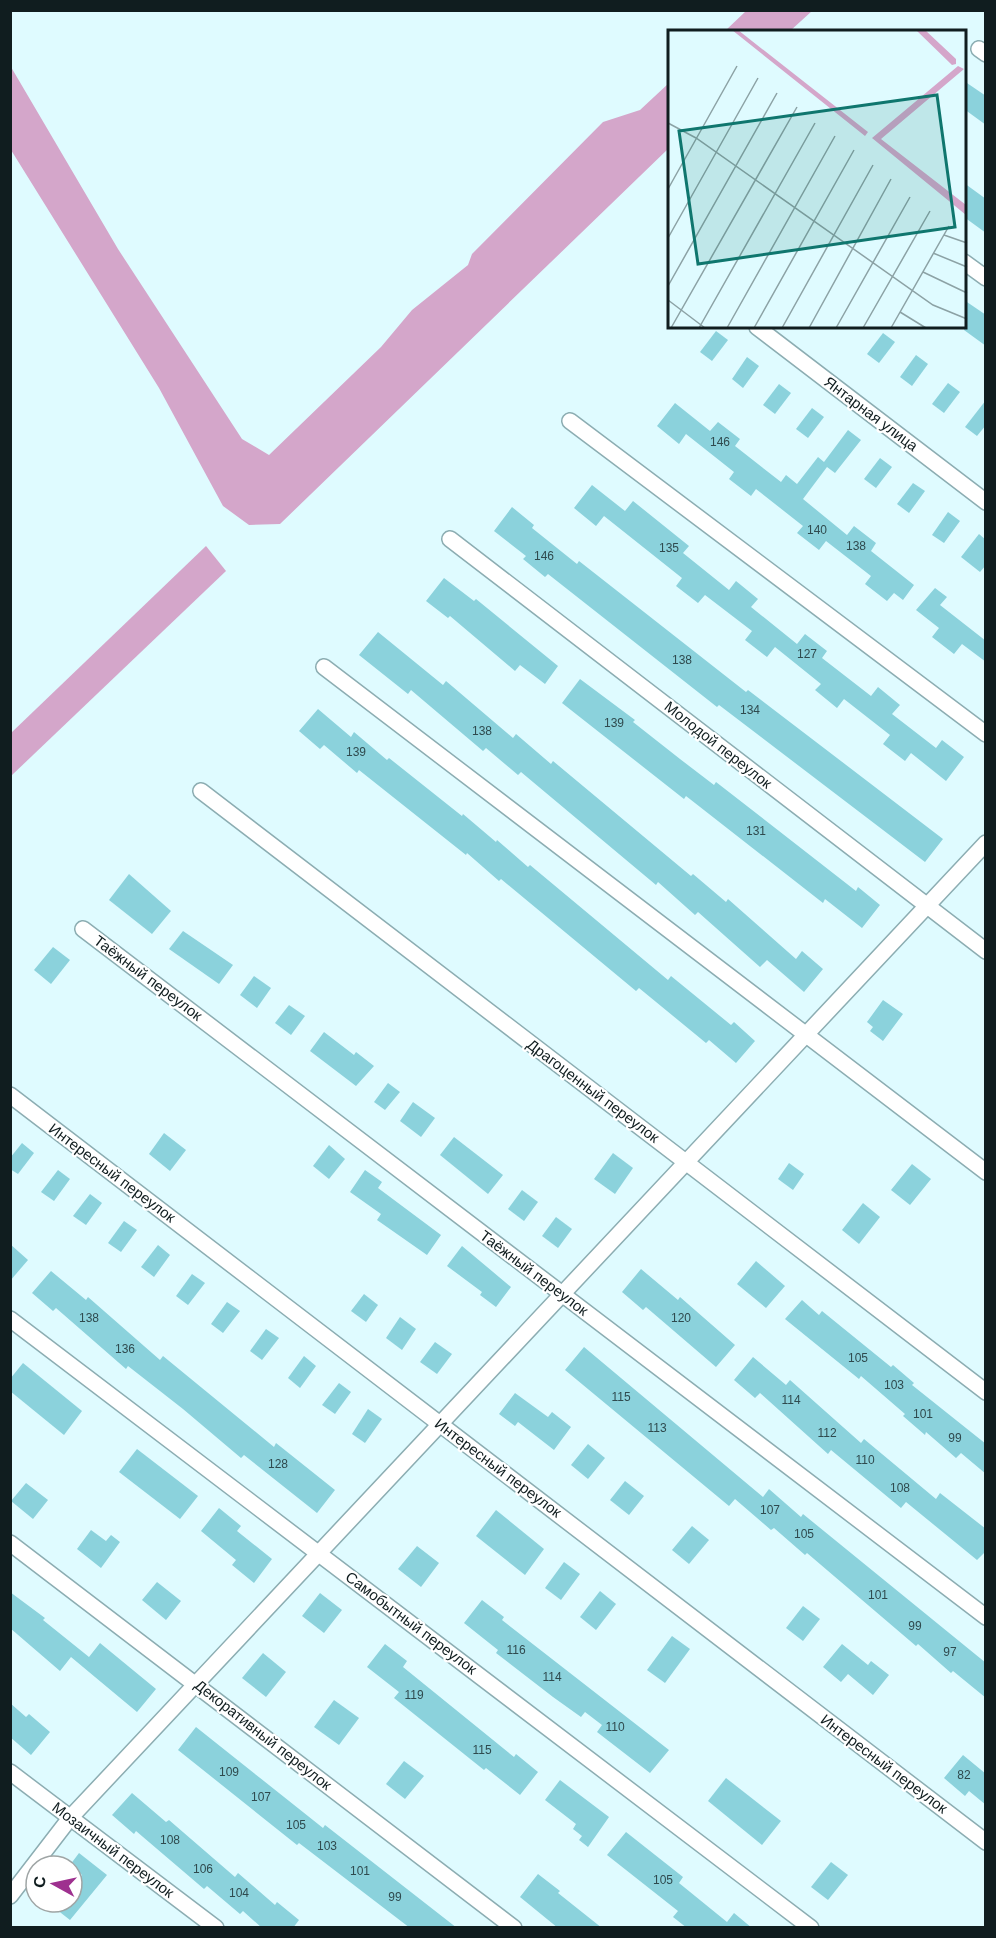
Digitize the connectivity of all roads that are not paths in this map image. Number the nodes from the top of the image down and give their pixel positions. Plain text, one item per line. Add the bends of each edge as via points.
1 (966, 263) edge
2 (986, 278) edge
3 (758, 328) edge
4 (570, 421) dead end
5 (986, 502) edge
6 (450, 539) dead end
7 (324, 667) dead end
8 (986, 734) edge
9 (201, 791) dead end
10 (986, 843) edge
11 (927, 906) junction
12 (83, 928) dead end
13 (986, 951) edge
14 (805, 1035) junction
15 (10, 1095) edge
16 (686, 1162) junction
17 (986, 1172) edge
18 (563, 1294) junction
19 (10, 1319) edge
20 (986, 1392) edge
21 (439, 1423) junction
22 (10, 1543) edge
23 (318, 1552) junction
24 (986, 1617) edge
25 (197, 1684) junction
26 (10, 1772) edge
27 (70, 1818) junction
28 (986, 1842) edge
29 (10, 1896) edge
30 (216, 1928) edge
31 (514, 1928) edge
32 (811, 1928) edge

1 - 2 street
3 - 5 street, Янтарная улица
4 - 8 street
6 - 11 street, Молодой переулок
7 - 14 street
9 - 16 street, Драгоценный переулок
10 - 11 street
11 - 13 street, Молодой переулок
11 - 14 street
12 - 18 street, Таёжный переулок
14 - 16 street
14 - 17 street
15 - 21 street, Интересный переулок
16 - 18 street
16 - 20 street, Драгоценный переулок
18 - 21 street
18 - 24 street, Таёжный переулок
19 - 23 street, Самобытный переулок
21 - 23 street
21 - 28 street, Интересный переулок
22 - 25 street, Декоративный переулок
23 - 25 street
23 - 32 street, Самобытный переулок
25 - 27 street
25 - 31 street, Декоративный переулок
26 - 27 street, Мозаичный переулок
27 - 29 street
27 - 30 street, Мозаичный переулок

